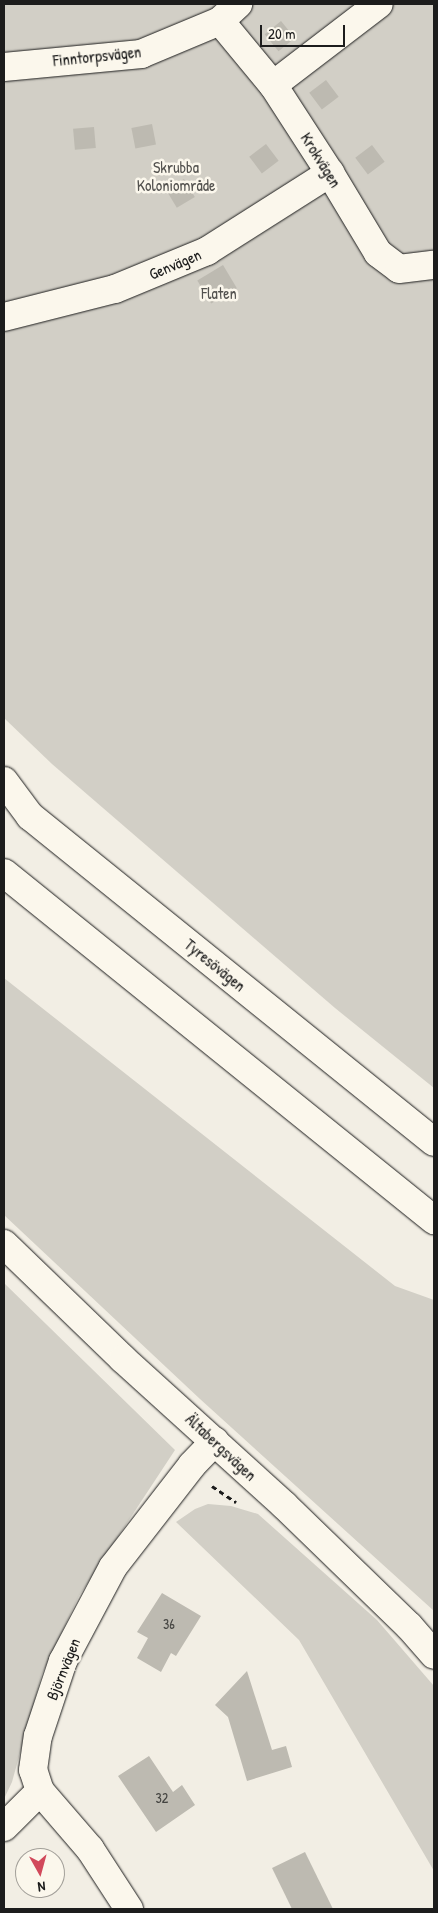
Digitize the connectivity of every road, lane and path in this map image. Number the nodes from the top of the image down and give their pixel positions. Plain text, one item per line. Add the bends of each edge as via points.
1 (379, 4) edge
2 (229, 12) edge
3 (4, 67) edge
4 (273, 85) junction
5 (330, 173) junction
6 (434, 265) edge
7 (4, 317) edge
8 (4, 782) edge
9 (4, 794) edge
10 (30, 816) junction
11 (4, 874) edge
12 (434, 1142) edge
13 (434, 1220) edge
14 (4, 1244) edge
15 (215, 1441) junction
16 (434, 1655) edge
17 (40, 1791) junction
18 (4, 1828) edge
19 (130, 1909) edge

1 - 4 main road
2 - 3 main road, Finntorpsvägen via 141,54
2 - 4 main road, Krokvägen
4 - 5 main road, Krokvägen
5 - 6 main road, Krokvägen via 378,253 399,269
5 - 7 main road, Genvägen via 208,251 116,289
8 - 10 main road, Tyresövägen
9 - 10 main road
10 - 12 main road, Tyresövägen
11 - 13 main road
14 - 15 main road, Ältabergsvägen via 123,1359
15 - 16 main road, Ältabergsvägen via 409,1626
15 - 17 main road, Björnvägen via 192,1465 113,1567 63,1661 38,1736 33,1770
17 - 18 main road
17 - 19 main road, Björnvägen via 90,1849

